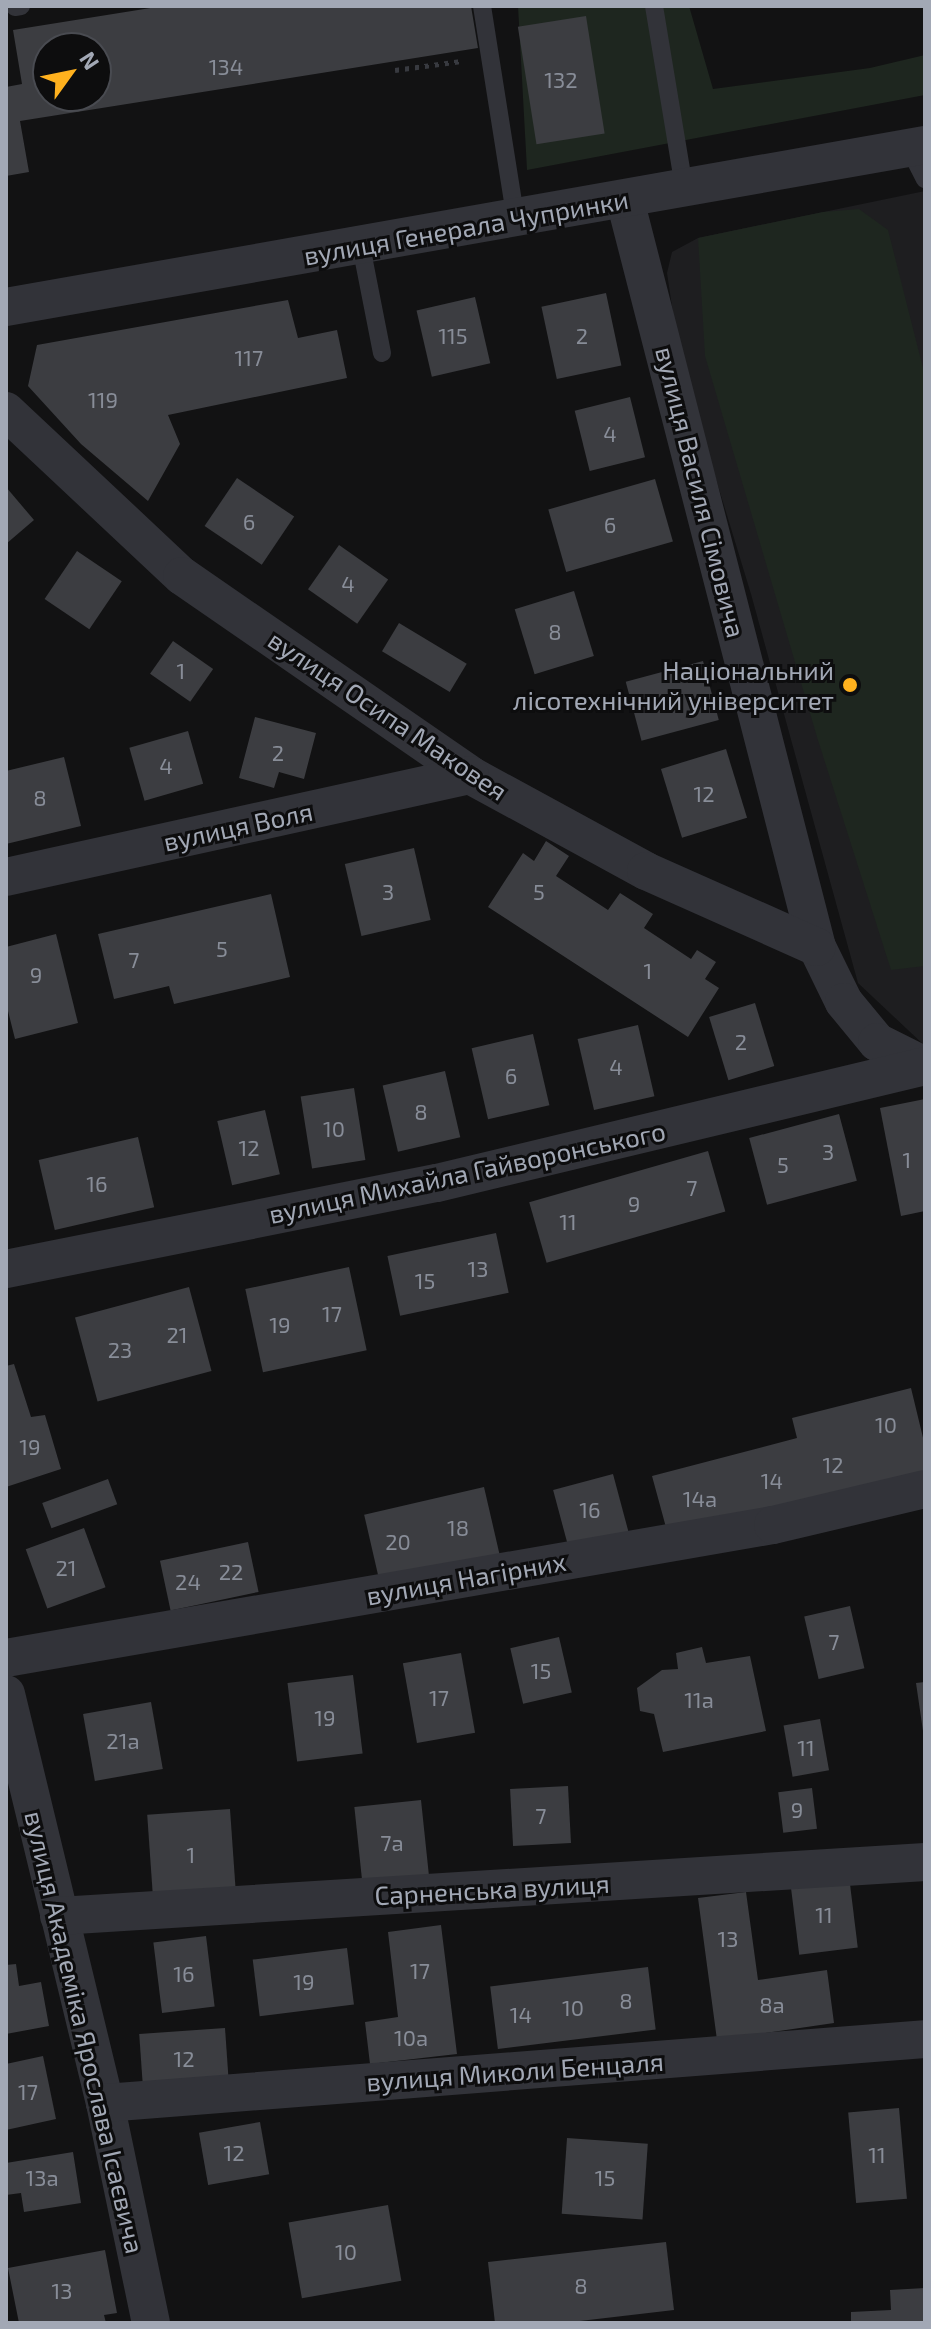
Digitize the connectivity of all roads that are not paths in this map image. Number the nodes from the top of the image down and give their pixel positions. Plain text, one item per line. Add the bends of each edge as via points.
1 (21, 6) edge
2 (482, 6) edge
3 (654, 6) edge
4 (15, 7) edge
5 (920, 157) edge
6 (684, 187) junction
7 (625, 200) junction
8 (516, 220) junction
9 (361, 246) junction
10 (6, 307) edge
11 (382, 353) dead end
12 (6, 411) edge
13 (470, 775) junction
14 (6, 877) edge
15 (817, 947) junction
16 (925, 1066) edge
17 (6, 1269) edge
18 (925, 1489) edge
19 (6, 1658) edge
20 (6, 1694) edge
21 (925, 1862) edge
22 (59, 1916) junction
23 (925, 2039) edge
24 (105, 2103) junction
25 (151, 2323) edge

1 - 4 lane
2 - 8 lane
3 - 6 lane
5 - 6 street, вулиця Генерала Чупринки
6 - 7 street, вулиця Генерала Чупринки
7 - 8 street, вулиця Генерала Чупринки
7 - 15 street, вулиця Василя Сімовича
8 - 9 street, вулиця Генерала Чупринки
9 - 10 street, вулиця Генерала Чупринки
9 - 11 lane
12 - 13 street, вулиця Осипа Маковея via 182,576
13 - 14 street, вулиця Воля
13 - 15 street, вулиця Осипа Маковея via 646,871
15 - 16 street, вулиця Василя Сімовича via 844,1002 877,1042
16 - 17 street, вулиця Михайла Гайворонського via 437,1183
18 - 19 street, вулиця Нагірних via 773,1525
20 - 22 street, вулиця Академіка Ярослава Ісаєвича
21 - 22 street, Сарненська вулиця
22 - 24 street, вулиця Академіка Ярослава Ісаєвича
23 - 24 street, вулиця Миколи Бенцаля
24 - 25 street, вулиця Академіка Ярослава Ісаєвича

